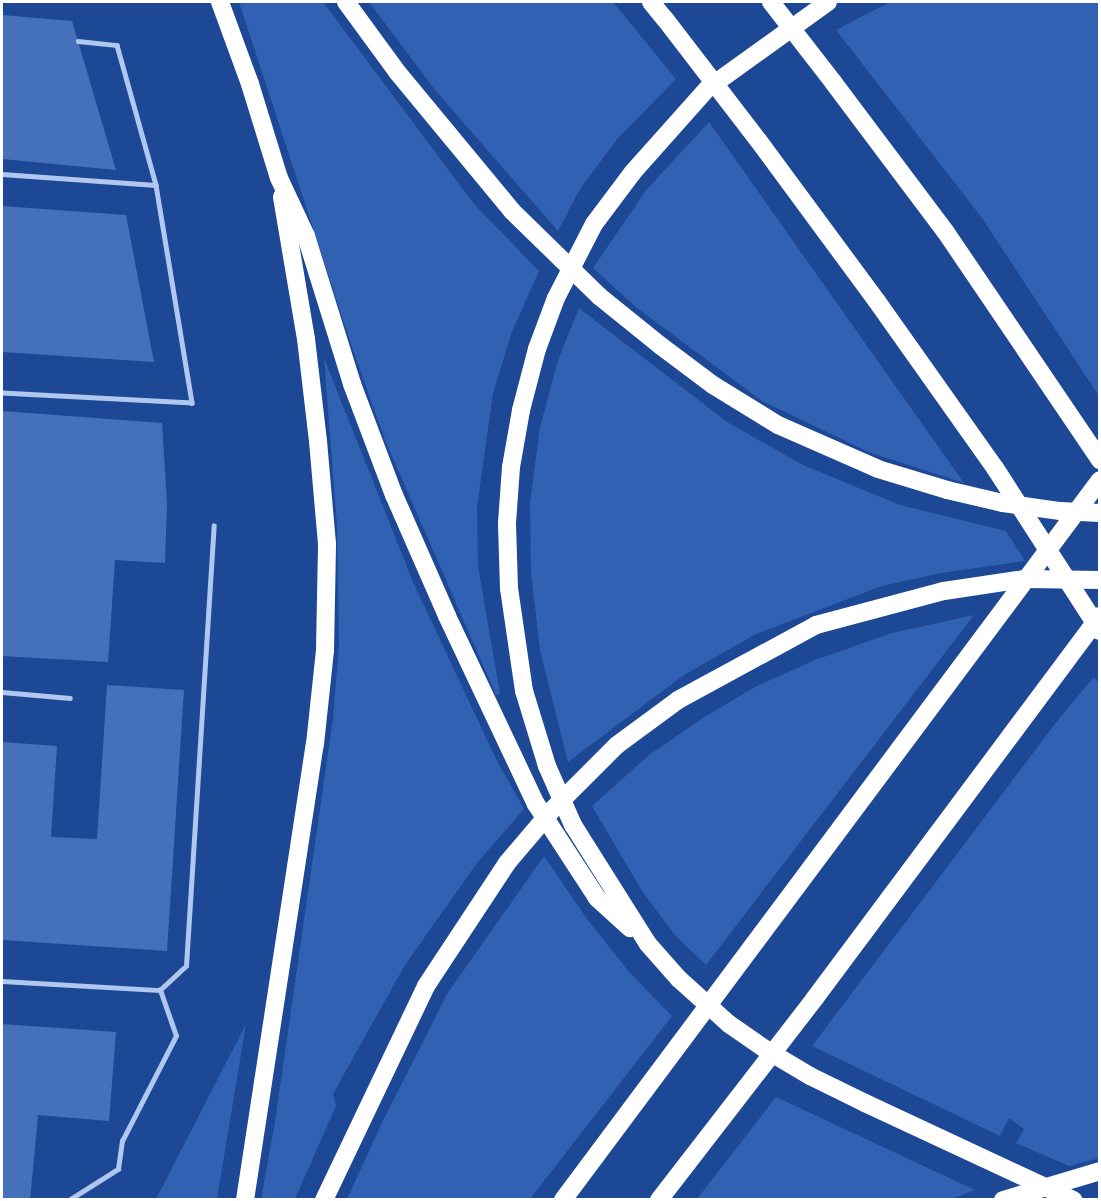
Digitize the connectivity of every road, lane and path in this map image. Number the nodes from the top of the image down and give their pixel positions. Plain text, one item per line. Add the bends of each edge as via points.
1 (220, 2) edge
2 (346, 2) edge
3 (651, 2) edge
4 (771, 2) edge
5 (828, 2) edge
6 (78, 41) dead end
7 (2, 174) edge
8 (279, 178) junction
9 (156, 185) junction
10 (2, 393) edge
11 (1100, 460) edge
12 (1100, 480) edge
13 (1100, 513) edge
14 (214, 526) dead end
15 (1100, 580) edge
16 (1100, 616) edge
17 (1100, 631) edge
18 (2, 692) edge
19 (70, 698) dead end
20 (648, 944) junction
21 (2, 981) edge
22 (160, 990) junction
23 (1100, 1171) edge
24 (69, 1200) edge
25 (245, 1200) edge
26 (324, 1200) edge
27 (563, 1200) edge
28 (659, 1200) edge
29 (1003, 1200) edge
30 (1073, 1200) edge

1 - 8 highway
2 - 13 highway, bridge via 398,73 512,211 599,296 713,386 778,424 878,469 1003,503
3 - 17 highway, bridge via 876,300 995,468
4 - 11 highway, bridge via 945,231
5 - 20 highway via 707,89 633,172 594,224 556,298 521,410 507,523 509,588 524,691 547,766 573,825
6 - 9 lane via 117,45
7 - 9 lane
8 - 20 highway via 306,236 351,384 394,495 499,729 536,804 597,898
8 - 25 highway via 306,339 318,441 327,544 325,650 315,744
9 - 10 lane via 192,403
12 - 27 highway
14 - 22 lane via 186,966
15 - 26 highway, bridge via 1024,579 944,591 816,625 678,700 617,745 553,809 507,863 426,986
16 - 28 highway
18 - 19 lane
20 - 30 highway, bridge via 729,1024 768,1051 829,1085
21 - 22 lane
22 - 24 lane via 176,1036 122,1141 118,1169
23 - 29 highway

